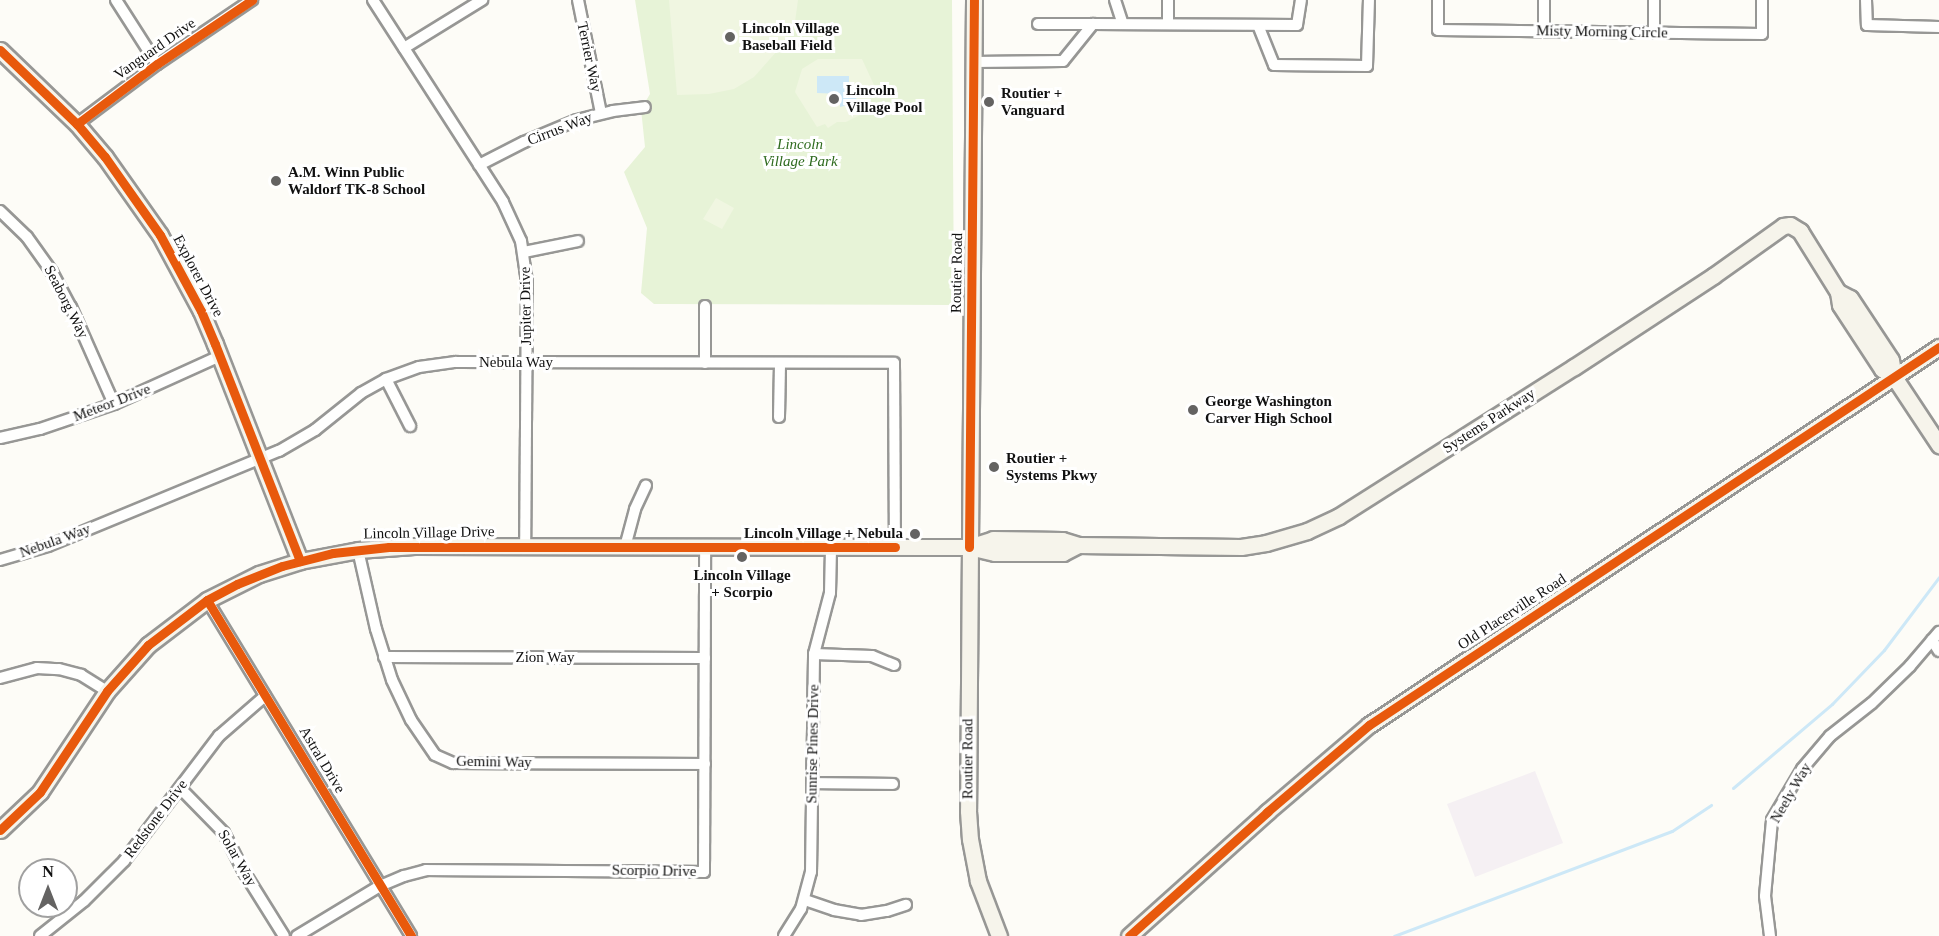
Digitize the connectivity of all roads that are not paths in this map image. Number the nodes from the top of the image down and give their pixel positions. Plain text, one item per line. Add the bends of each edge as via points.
1 (116, 0) edge
2 (250, 0) edge
3 (373, 0) edge
4 (482, 0) edge
5 (578, 0) edge
6 (974, 0) edge
7 (1116, 0) edge
8 (1168, 0) edge
9 (1301, 0) edge
10 (1369, 0) edge
11 (1438, 0) edge
12 (1544, 0) edge
13 (1654, 0) edge
14 (1762, 0) edge
15 (1866, 0) edge
16 (1038, 24) dead end
17 (1092, 24) junction
18 (1124, 24) junction
19 (1168, 24) junction
20 (1258, 25) junction
21 (1939, 27) edge
22 (1544, 32) junction
23 (1654, 33) junction
24 (404, 48) junction
25 (0, 50) edge
26 (973, 62) junction
27 (157, 64) junction
28 (645, 106) dead end
29 (601, 113) junction
30 (77, 124) junction
31 (479, 165) junction
32 (0, 211) edge
33 (578, 241) dead end
34 (524, 252) junction
35 (705, 306) dead end
36 (1939, 347) edge
37 (220, 356) junction
38 (526, 363) junction
39 (705, 363) junction
40 (780, 364) junction
41 (1894, 377) junction
42 (386, 379) junction
43 (114, 404) junction
44 (779, 417) dead end
45 (410, 426) dead end
46 (0, 438) edge
47 (1939, 445) edge
48 (261, 459) junction
49 (646, 485) dead end
50 (525, 547) junction
51 (625, 547) junction
52 (705, 547) junction
53 (895, 547) junction
54 (969, 547) junction
55 (831, 548) junction
56 (358, 550) junction
57 (0, 560) edge
58 (300, 561) junction
59 (207, 600) junction
60 (1936, 636) edge
61 (1939, 651) edge
62 (814, 654) junction
63 (384, 657) junction
64 (705, 658) junction
65 (894, 665) dead end
66 (0, 678) edge
67 (107, 692) junction
68 (265, 696) junction
69 (705, 764) junction
70 (812, 783) junction
71 (893, 784) dead end
72 (180, 788) junction
73 (0, 830) edge
74 (380, 886) junction
75 (805, 900) junction
76 (906, 905) dead end
77 (40, 936) edge
78 (284, 936) edge
79 (297, 936) edge
80 (411, 936) edge
81 (784, 936) edge
82 (999, 936) edge
83 (1129, 936) edge
84 (1770, 936) edge

1 - 27 street
2 - 27 street, Vanguard Drive
3 - 24 street, Jupiter Drive
4 - 24 street
5 - 29 street, Terrier Way
6 - 26 street, Routier Road
7 - 18 street
8 - 19 street
9 - 20 street via 1297,25
10 - 20 street via 1367,66 1274,65
11 - 22 street, Misty Morning Circle via 1438,30
12 - 22 street
13 - 23 street
14 - 23 street, Misty Morning Circle via 1762,34
15 - 21 street via 1867,25
16 - 17 street
17 - 18 street
17 - 26 street via 1063,62
18 - 19 street
19 - 20 street
22 - 23 street, Misty Morning Circle
24 - 31 street, Jupiter Drive
25 - 30 street, Explorer Drive
26 - 54 street, Routier Road
27 - 30 street, Vanguard Drive
28 - 29 street, Cirrus Way
29 - 31 street, Cirrus Way via 524,142
30 - 37 street, Explorer Drive via 160,235
31 - 34 street, Jupiter Drive via 514,221
32 - 43 street, Seaborg Way via 27,237 52,272 72,307
33 - 34 street
34 - 38 street, Jupiter Drive
35 - 39 street
36 - 41 street, Old Placerville Road
37 - 43 street, Meteor Drive
37 - 48 street, Explorer Drive
38 - 39 street, Nebula Way
38 - 42 street, Nebula Way via 443,363
38 - 50 street, Jupiter Drive
39 - 40 street, Nebula Way
40 - 44 street
40 - 53 street, Nebula Way via 894,363
41 - 47 street, Systems Parkway
41 - 54 street, Systems Parkway via 1882,369 1840,305 1838,292 1800,231 1784,226 1574,367 1340,516 1306,531 1241,547 1078,545 1062,540 993,539
41 - 83 street, Old Placerville Road via 1370,725
42 - 45 street
42 - 48 street, Nebula Way via 306,435
43 - 46 street, Meteor Drive
48 - 57 street, Nebula Way via 48,546
48 - 58 street, Explorer Drive
49 - 51 street
50 - 51 street, Lincoln Village Drive
50 - 56 street, Lincoln Village Drive
51 - 52 street, Lincoln Village Drive
52 - 55 street, Lincoln Village Drive
52 - 64 street, Scorpio Drive
53 - 54 street, Lincoln Village Drive
53 - 55 street, Lincoln Village Drive
54 - 82 street, Routier Road via 970,839 978,881
55 - 62 street, Sunrise Pines Drive via 830,593
56 - 58 street, Lincoln Village Drive
56 - 63 street, Gemini Way
58 - 59 street, Lincoln Village Drive via 259,574
59 - 67 street, Lincoln Village Drive via 148,645
59 - 68 street, Astral Drive
60 - 61 street
60 - 84 street, Neely Way via 1872,703 1830,736 1802,769 1772,820 1765,896
62 - 65 street via 872,656
62 - 70 street, Sunrise Pines Drive
63 - 64 street, Zion Way
63 - 69 street, Gemini Way via 411,720 428,748 444,760
64 - 69 street, Scorpio Drive
66 - 67 street via 37,668 59,669 81,675
67 - 73 street, Lincoln Village Drive via 53,775
68 - 72 street, Redstone Drive via 219,736
68 - 74 street, Astral Drive
69 - 74 street, Scorpio Drive via 704,872 438,868
70 - 71 street
70 - 75 street, Sunrise Pines Drive via 811,872
72 - 77 street, Redstone Drive via 124,861 84,901
72 - 78 street, Solar Way via 224,833
74 - 79 street, Scorpio Drive
74 - 80 street, Astral Drive
75 - 76 street via 861,915
75 - 81 street, Sunrise Pines Drive

